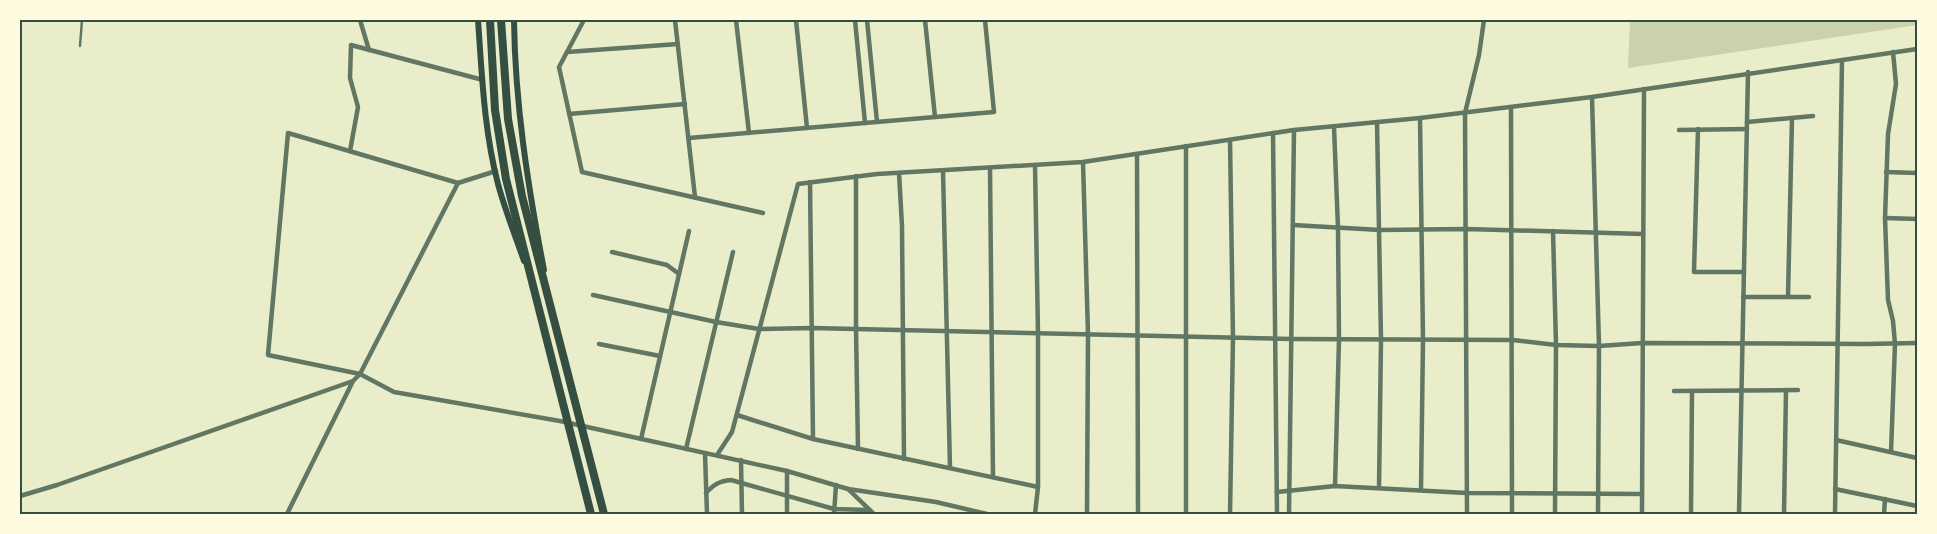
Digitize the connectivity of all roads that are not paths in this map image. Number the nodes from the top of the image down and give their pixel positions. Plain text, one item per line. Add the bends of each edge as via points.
1 (82, 20) edge
2 (360, 20) edge
3 (478, 20) edge
4 (490, 20) edge
5 (501, 20) edge
6 (514, 20) edge
7 (584, 20) edge
8 (675, 20) edge
9 (736, 20) edge
10 (796, 20) edge
11 (855, 20) edge
12 (867, 20) edge
13 (925, 20) edge
14 (985, 20) edge
15 (1484, 20) edge
16 (678, 44) junction
17 (80, 46) dead end
18 (1917, 49) edge
19 (369, 50) junction
20 (567, 52) junction
21 (1893, 52) junction
22 (1842, 60) junction
23 (1748, 72) junction
24 (483, 80) junction
25 (1644, 89) junction
26 (1592, 97) junction
27 (685, 104) junction
28 (1511, 108) junction
29 (1465, 113) junction
30 (569, 114) junction
31 (1814, 116) dead end
32 (935, 117) junction
33 (1420, 118) junction
34 (1792, 118) junction
35 (877, 122) junction
36 (1377, 122) junction
37 (1747, 122) junction
38 (865, 123) junction
39 (1334, 126) junction
40 (807, 128) junction
41 (1747, 128) junction
42 (1698, 129) junction
43 (1294, 130) junction
44 (1680, 130) dead end
45 (749, 133) junction
46 (1274, 133) junction
47 (689, 138) junction
48 (1230, 140) junction
49 (1186, 146) junction
50 (350, 151) junction
51 (1137, 154) junction
52 (1083, 162) junction
53 (1036, 165) junction
54 (990, 168) junction
55 (496, 171) junction
56 (944, 171) junction
57 (1886, 172) junction
58 (899, 173) junction
59 (1917, 173) edge
60 (856, 176) junction
61 (810, 182) junction
62 (458, 183) junction
63 (695, 197) junction
64 (763, 213) dead end
65 (1885, 218) junction
66 (1917, 219) edge
67 (1292, 225) junction
68 (1338, 228) junction
69 (1467, 229) junction
70 (1380, 230) junction
71 (1423, 230) junction
72 (1512, 230) junction
73 (689, 231) dead end
74 (1553, 231) junction
75 (1597, 232) junction
76 (1643, 234) junction
77 (612, 252) dead end
78 (733, 252) dead end
79 (1744, 272) junction
80 (679, 274) junction
81 (535, 294) junction
82 (593, 295) dead end
83 (1743, 297) junction
84 (1788, 297) junction
85 (1809, 297) dead end
86 (670, 312) junction
87 (554, 318) junction
88 (716, 322) junction
89 (812, 328) junction
90 (759, 329) junction
91 (856, 329) junction
92 (902, 330) junction
93 (947, 331) junction
94 (990, 332) junction
95 (1038, 333) junction
96 (1088, 334) junction
97 (1138, 336) junction
98 (1186, 336) junction
99 (1233, 338) junction
100 (1275, 338) junction
101 (1291, 339) junction
102 (1339, 339) junction
103 (1381, 339) junction
104 (1423, 340) junction
105 (1468, 340) junction
106 (1513, 340) junction
107 (1642, 343) junction
108 (1917, 343) edge
109 (599, 344) dead end
110 (1742, 344) junction
111 (1836, 344) junction
112 (1895, 344) junction
113 (1556, 345) junction
114 (1599, 346) junction
115 (660, 356) junction
116 (360, 374) junction
117 (353, 381) junction
118 (1786, 390) junction
119 (1798, 390) dead end
120 (1674, 391) dead end
121 (1692, 391) junction
122 (1741, 391) junction
123 (737, 415) junction
124 (641, 439) junction
125 (813, 439) junction
126 (1836, 440) junction
127 (686, 449) junction
128 (858, 449) junction
129 (1891, 452) junction
130 (704, 453) junction
131 (716, 455) junction
132 (904, 458) junction
133 (1917, 458) edge
134 (741, 460) junction
135 (950, 468) junction
136 (787, 470) junction
137 (993, 478) junction
138 (742, 483) junction
139 (836, 485) junction
140 (1335, 486) junction
141 (1038, 487) junction
142 (1379, 488) junction
143 (848, 489) junction
144 (1835, 489) junction
145 (1290, 490) junction
146 (1421, 490) junction
147 (1277, 492) junction
148 (706, 493) junction
149 (1467, 493) junction
150 (1512, 493) junction
151 (1556, 494) junction
152 (1598, 494) junction
153 (1642, 494) junction
154 (20, 496) edge
155 (787, 496) junction
156 (1885, 499) junction
157 (1917, 506) edge
158 (868, 510) junction
159 (834, 512) edge
160 (1288, 513) edge
161 (287, 514) edge
162 (591, 514) edge
163 (604, 514) edge
164 (707, 514) edge
165 (742, 514) edge
166 (787, 514) edge
167 (874, 514) edge
168 (987, 514) edge
169 (1035, 514) edge
170 (1087, 514) edge
171 (1138, 514) edge
172 (1186, 514) edge
173 (1230, 514) edge
174 (1277, 514) edge
175 (1467, 514) edge
176 (1512, 514) edge
177 (1555, 514) edge
178 (1598, 514) edge
179 (1642, 514) edge
180 (1691, 514) edge
181 (1738, 514) edge
182 (1784, 514) edge
183 (1835, 514) edge
184 (1884, 514) edge

1 - 17 lane
2 - 19 street
3 - 24 main road
4 - 81 highway via 500,145
5 - 87 highway via 505,90 514,155
6 - 87 main road via 514,59 525,161
7 - 20 street
8 - 16 street
9 - 45 street
10 - 40 street
11 - 38 street
12 - 35 street
13 - 32 street
14 - 32 street via 994,112
15 - 29 street
16 - 20 street
16 - 27 street
18 - 21 street
19 - 24 street
19 - 50 street via 350,45 350,78 358,107
20 - 30 street via 559,67
21 - 22 street
21 - 57 street via 1896,84
22 - 23 street
22 - 111 street
23 - 25 street
23 - 37 street
24 - 55 main road
25 - 26 street
25 - 76 street
26 - 28 street
26 - 75 street
27 - 30 street
27 - 47 street
28 - 29 street
28 - 72 street
29 - 33 street
29 - 69 street
30 - 63 street via 582,172
31 - 34 street
32 - 35 street
33 - 36 street
33 - 71 street
34 - 37 street
34 - 84 street
35 - 38 street
36 - 39 street
36 - 70 street
37 - 41 street
38 - 40 street
39 - 43 street
39 - 68 street
40 - 45 street
41 - 42 street
41 - 79 street
42 - 44 street
42 - 79 street via 1694,272
43 - 46 street
43 - 67 street
45 - 47 street
46 - 48 street
46 - 100 street
47 - 63 street
48 - 49 street
48 - 99 street
49 - 51 street
49 - 98 street
50 - 62 street
50 - 116 street via 288,132 268,355
51 - 52 street
51 - 97 street
52 - 53 street
52 - 96 street
53 - 54 street
53 - 95 street
54 - 56 street
54 - 94 street
55 - 62 street
55 - 81 main road
56 - 58 street
56 - 93 street
57 - 59 street
57 - 65 street
58 - 60 street
58 - 92 street
60 - 61 street
60 - 91 street
61 - 89 street
61 - 90 street via 798,184
62 - 116 street
63 - 64 street
65 - 66 street
65 - 112 street via 1888,300
67 - 68 street
67 - 101 street
68 - 70 street
68 - 102 street
69 - 71 street
69 - 72 street
69 - 105 street
70 - 71 street
70 - 103 street
71 - 104 street
72 - 74 street
72 - 106 street
73 - 80 street
74 - 75 street
74 - 113 street
75 - 76 street
75 - 114 street
76 - 107 street
77 - 80 street via 660,262
78 - 88 street
79 - 83 street
80 - 86 street
81 - 162 highway
82 - 86 street
83 - 84 street
83 - 110 street
84 - 85 street
86 - 88 street
86 - 115 street
87 - 163 highway
88 - 90 street
88 - 127 street
89 - 90 street
89 - 91 street
89 - 125 street
90 - 123 street
91 - 92 street
91 - 128 street
92 - 93 street
92 - 132 street
93 - 94 street
93 - 135 street
94 - 95 street
94 - 137 street
95 - 96 street
95 - 141 street
96 - 97 street
96 - 170 street
97 - 98 street
97 - 171 street
98 - 99 street
98 - 172 street
99 - 100 street
99 - 173 street
100 - 101 street
100 - 147 street
101 - 102 street
101 - 145 street
102 - 103 street
102 - 140 street
103 - 104 street
103 - 142 street
104 - 105 street
104 - 146 street
105 - 106 street
105 - 149 street
106 - 113 street
106 - 150 street
107 - 110 street
107 - 114 street
107 - 153 street
108 - 112 street
109 - 115 street
110 - 111 street
110 - 122 street
111 - 112 street
111 - 126 street
112 - 129 street
113 - 114 street
113 - 151 street
114 - 152 street
115 - 124 street
116 - 117 street
116 - 124 street via 394,392 560,421
117 - 154 street
117 - 161 street
118 - 119 street
118 - 122 street
118 - 182 street
120 - 121 street
121 - 122 street
121 - 180 street
122 - 181 street
123 - 125 street
123 - 131 street via 732,432
124 - 127 street
125 - 128 street
126 - 129 street
126 - 144 street
127 - 130 street
128 - 132 street
129 - 133 street
130 - 131 street
130 - 148 street
131 - 134 street
132 - 135 street
134 - 136 street
134 - 138 street
135 - 137 street
136 - 139 street
136 - 155 street
137 - 141 street
138 - 148 street via 722,481
138 - 155 street
138 - 165 street
139 - 143 street
139 - 159 street
140 - 142 street
140 - 145 street
141 - 169 street
142 - 146 street
143 - 158 street
143 - 168 street via 936,502
144 - 156 street
144 - 183 street
145 - 147 street
145 - 160 street
146 - 149 street
147 - 174 street
148 - 164 street
149 - 150 street
149 - 175 street
150 - 151 street
150 - 176 street
151 - 152 street
151 - 177 street
152 - 153 street
152 - 178 street
153 - 179 street
155 - 159 street
155 - 166 street
156 - 157 street
156 - 184 street
158 - 159 street
158 - 167 street

